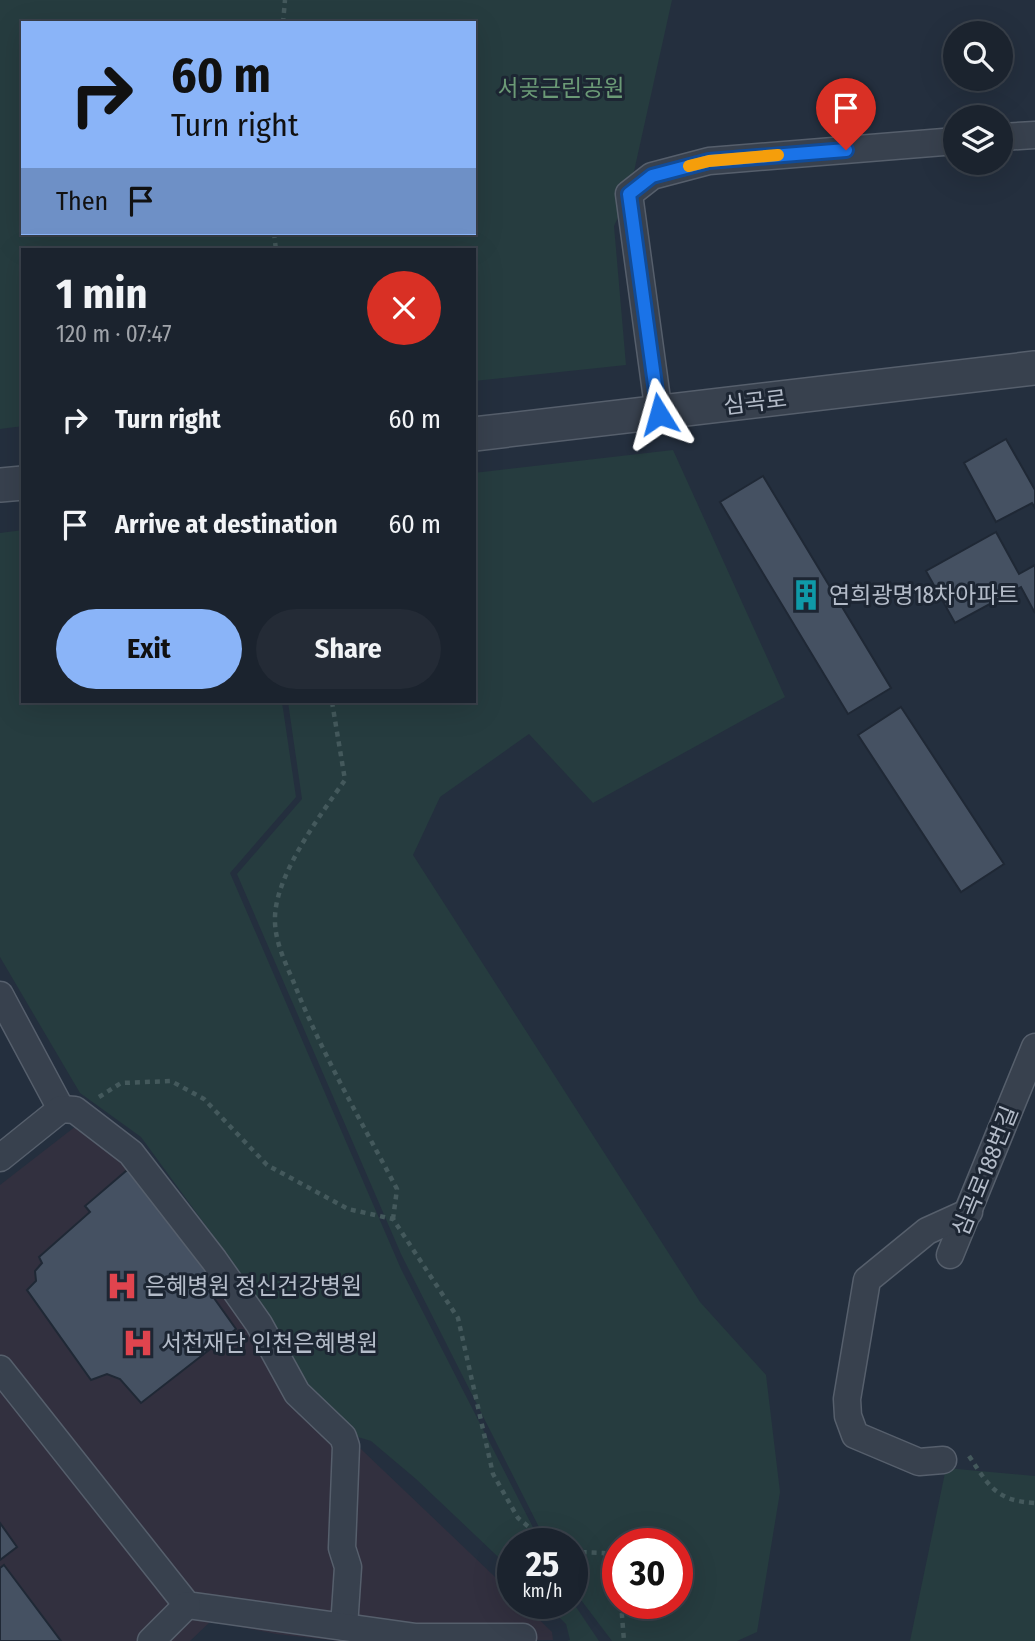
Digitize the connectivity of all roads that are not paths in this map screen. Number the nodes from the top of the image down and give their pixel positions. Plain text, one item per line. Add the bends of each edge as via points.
1 (1035, 135) edge
2 (1013, 136) edge
3 (943, 142) edge
4 (1035, 368) edge
5 (659, 414) junction
6 (476, 434) edge
7 (21, 483) edge
8 (0, 485) edge
9 (0, 995) edge
10 (1035, 1047) edge
11 (61, 1109) junction
12 (0, 1158) edge
13 (969, 1212) junction
14 (950, 1255) dead end
15 (0, 1369) edge
16 (943, 1460) road end
17 (187, 1605) junction
18 (344, 1627) junction
19 (523, 1637) dead end
20 (151, 1641) edge

1 - 2 street
3 - 5 street via 709,161 652,176 629,194
4 - 5 street, 심곡로
5 - 6 street, 심곡로
7 - 8 street
9 - 11 street
10 - 13 street, 심곡로188번길
11 - 12 street
11 - 18 street via 75,1110 131,1153 259,1324 297,1392 343,1437 342,1548 348,1567
13 - 14 street, 심곡로188번길
13 - 16 street via 928,1231 867,1280 847,1399 855,1435 919,1462
15 - 17 street
17 - 18 street
17 - 20 street
18 - 19 street via 416,1637

